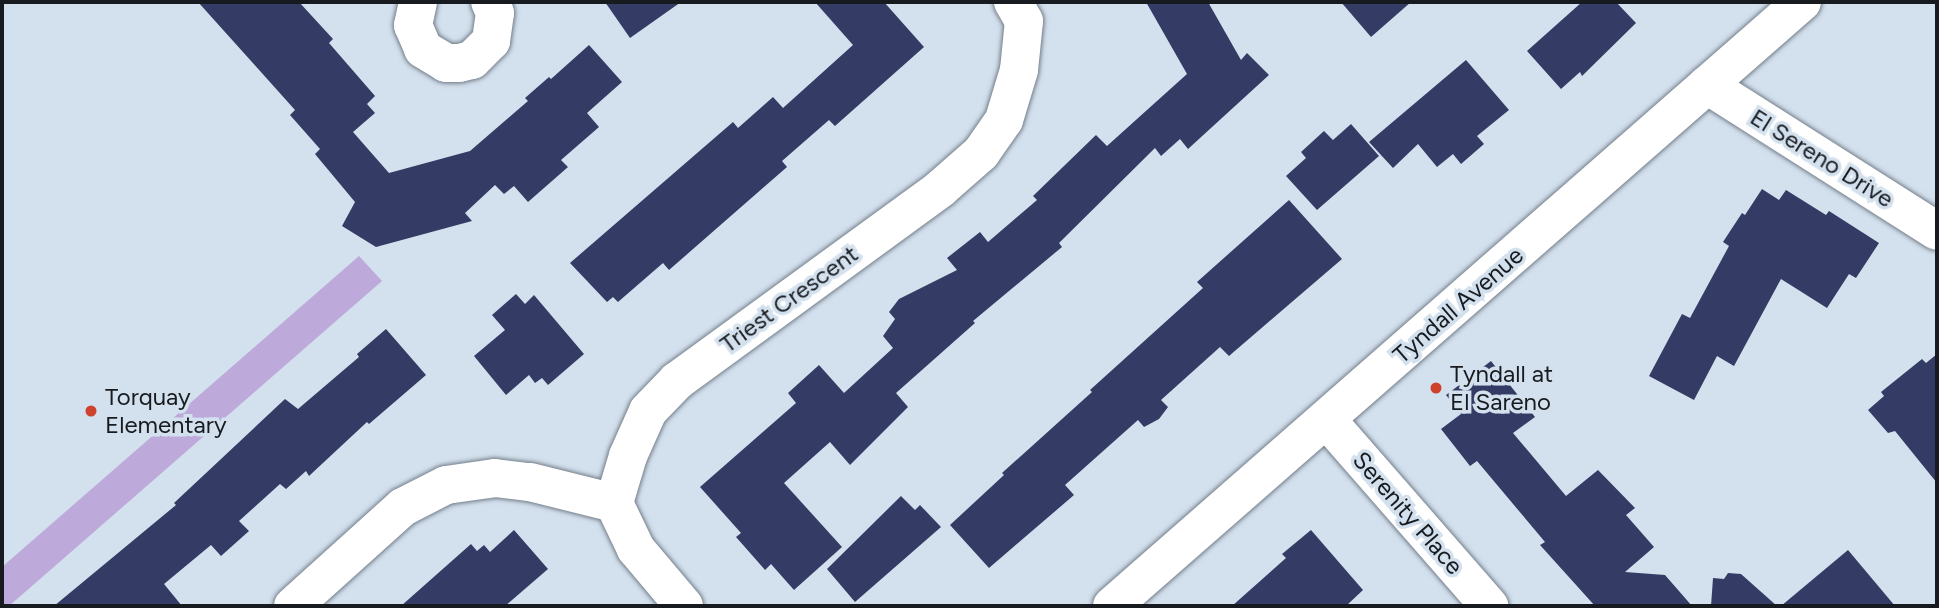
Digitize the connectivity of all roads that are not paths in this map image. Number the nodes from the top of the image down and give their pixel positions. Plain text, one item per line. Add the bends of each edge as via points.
1 (418, 2) edge
2 (491, 2) edge
3 (1013, 2) edge
4 (1802, 2) edge
5 (1707, 85) junction
6 (1937, 231) edge
7 (1327, 420) junction
8 (614, 503) junction
9 (293, 606) edge
10 (684, 606) edge
11 (1112, 606) edge
12 (1489, 606) edge

1 - 2 street via 413,25 423,49 446,63 472,60 491,41 496,27
3 - 8 street, Triest Crescent via 1024,22 1018,70 1004,120 981,153 940,189 677,381 648,411
4 - 5 street, Tyndall Avenue
5 - 6 street, El Sereno Drive
5 - 7 street, Tyndall Avenue
7 - 11 street, Tyndall Avenue
7 - 12 street, Serenity Place
8 - 9 street via 495,478 446,485 403,507
8 - 10 street via 636,550

